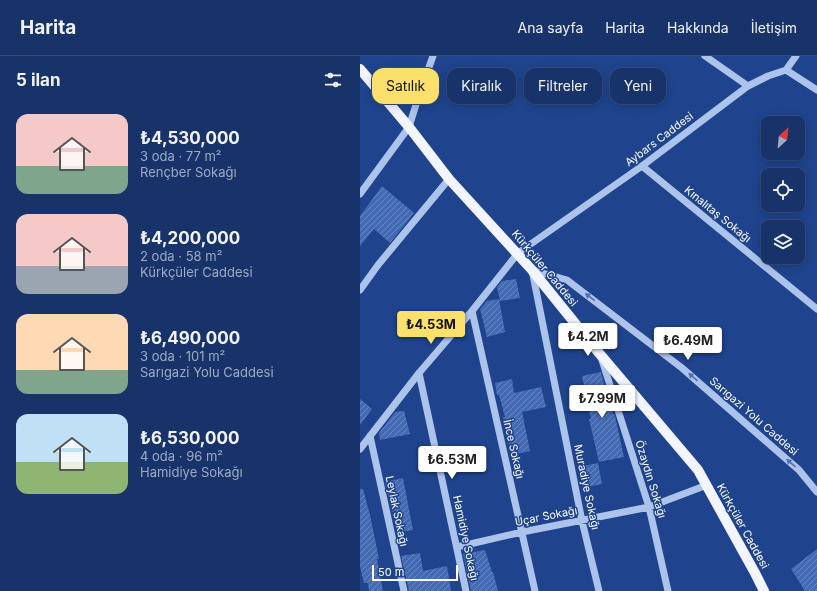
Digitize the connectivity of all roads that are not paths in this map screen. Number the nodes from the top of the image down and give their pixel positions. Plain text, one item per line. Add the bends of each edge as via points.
1 (433, 56) edge
2 (705, 56) edge
3 (796, 56) edge
4 (360, 69) edge
5 (786, 70) junction
6 (748, 86) junction
7 (817, 90) edge
8 (409, 127) junction
9 (642, 166) junction
10 (449, 178) junction
11 (360, 194) edge
12 (518, 253) junction
13 (532, 270) junction
14 (360, 290) edge
15 (817, 309) edge
16 (472, 311) junction
17 (599, 353) junction
18 (419, 373) junction
19 (370, 436) junction
20 (360, 449) edge
21 (707, 485) junction
22 (817, 492) edge
23 (649, 507) junction
24 (582, 521) junction
25 (522, 532) junction
26 (457, 547) junction
27 (404, 591) edge
28 (466, 591) edge
29 (535, 591) edge
30 (599, 591) edge
31 (668, 591) edge
32 (764, 591) edge

1 - 8 street
2 - 6 street
3 - 5 street
4 - 8 main road, Kürkçüler Caddesi
5 - 6 street, Aybars Caddesi
5 - 7 street
6 - 9 street, Aybars Caddesi
8 - 10 main road, Kürkçüler Caddesi
8 - 11 street
9 - 12 street, Aybars Caddesi
9 - 15 street, Kınalıtaş Sokağı
10 - 12 main road, Kürkçüler Caddesi
10 - 14 street
12 - 13 main road, Kürkçüler Caddesi
12 - 16 street, Aybars Caddesi
13 - 17 main road, Kürkçüler Caddesi
22 -> 13 street, Sarıgazi Yolu Caddesi via 799,470 682,368 567,280
13 - 24 street, Muradiye Sokağı
16 - 18 street, Aybars Caddesi
16 - 25 street, İnce Sokağı
17 - 21 main road, Kürkçüler Caddesi via 698,470
17 - 23 street, Özaydın Sokağı
18 - 19 street, Aybars Caddesi
18 - 26 street, Hamidiye Sokağı
19 - 20 street, Aybars Caddesi
19 - 27 street, Leylak Sokağı
21 - 23 street, Uçar Sokağı
21 - 32 main road, Kürkçüler Caddesi
23 - 24 street, Uçar Sokağı
23 - 31 street, Özaydın Sokağı
24 - 25 street, Uçar Sokağı
24 - 30 street, Muradiye Sokağı
25 - 26 street, Uçar Sokağı
25 - 29 street, İnce Sokağı
26 - 28 street, Hamidiye Sokağı

